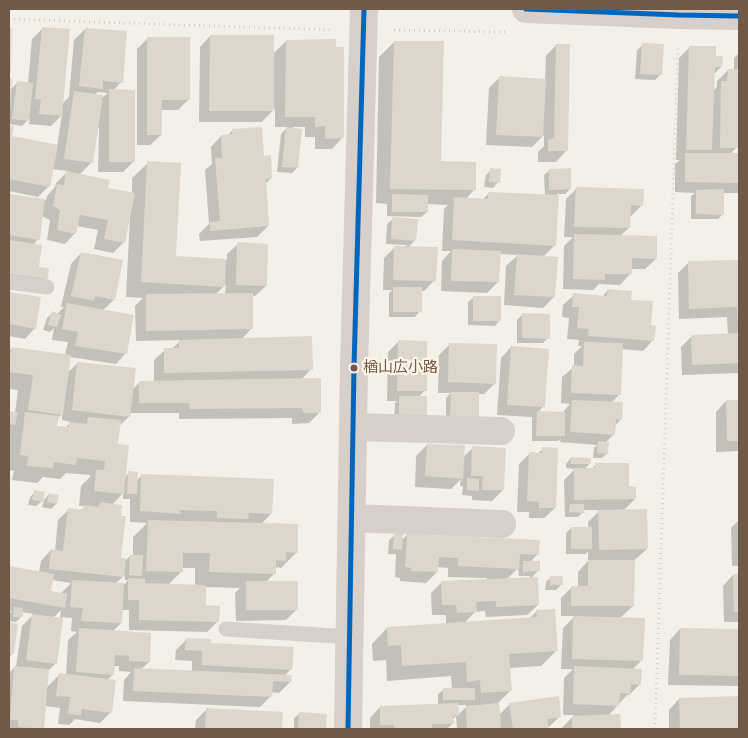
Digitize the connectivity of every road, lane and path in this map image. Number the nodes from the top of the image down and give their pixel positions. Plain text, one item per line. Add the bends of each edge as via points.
1 (364, 9) edge
2 (526, 9) edge
3 (679, 15) junction
4 (739, 16) edge
5 (9, 282) edge
6 (47, 287) dead end
7 (354, 427) junction
8 (501, 431) dead end
9 (352, 518) junction
10 (502, 524) dead end
11 (226, 629) dead end
12 (350, 637) junction
13 (348, 729) edge
14 (655, 729) edge

1 - 7 street
2 - 3 street
3 - 4 street
3 - 14 path
5 - 6 lane
7 - 8 street
7 - 9 street
9 - 10 street
9 - 12 street
11 - 12 lane
12 - 13 street

